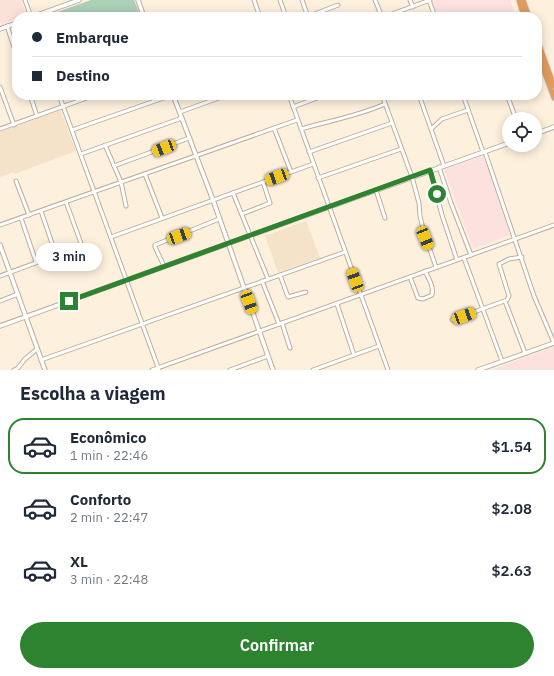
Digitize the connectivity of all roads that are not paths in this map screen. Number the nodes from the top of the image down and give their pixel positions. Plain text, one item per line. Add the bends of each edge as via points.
1 (25, 0) edge
2 (79, 0) edge
3 (138, 0) edge
4 (254, 0) edge
5 (280, 0) edge
6 (302, 0) edge
7 (375, 0) edge
8 (410, 0) edge
9 (430, 0) edge
10 (519, 0) edge
11 (523, 0) edge
12 (67, 2) edge
13 (338, 5) dead end
14 (413, 7) junction
15 (30, 12) edge
16 (44, 12) edge
17 (142, 12) edge
18 (258, 12) edge
19 (284, 12) edge
20 (306, 12) edge
21 (320, 12) edge
22 (381, 12) edge
23 (401, 12) edge
24 (434, 12) edge
25 (523, 12) edge
26 (527, 12) edge
27 (12, 24) edge
28 (7, 26) junction
29 (0, 29) edge
30 (12, 41) edge
31 (542, 58) edge
32 (542, 61) edge
33 (554, 86) edge
34 (0, 87) edge
35 (554, 98) edge
36 (32, 100) edge
37 (61, 100) edge
38 (82, 100) edge
39 (159, 100) edge
40 (175, 100) edge
41 (213, 100) edge
42 (291, 100) edge
43 (312, 100) edge
44 (384, 100) edge
45 (421, 100) edge
46 (465, 100) edge
47 (509, 100) edge
48 (385, 104) junction
49 (64, 107) junction
50 (293, 107) junction
51 (468, 110) junction
52 (180, 112) junction
53 (513, 112) edge
54 (37, 116) junction
55 (182, 118) junction
56 (297, 120) junction
57 (392, 123) junction
58 (14, 125) junction
59 (554, 127) edge
60 (274, 128) junction
61 (0, 129) edge
62 (301, 129) junction
63 (431, 129) junction
64 (72, 130) junction
65 (542, 131) edge
66 (190, 138) junction
67 (105, 145) junction
68 (502, 146) edge
69 (402, 149) junction
70 (309, 152) junction
71 (484, 152) junction
72 (81, 154) junction
73 (196, 156) junction
74 (313, 164) junction
75 (114, 166) junction
76 (444, 166) junction
77 (439, 167) junction
78 (430, 170) junction
79 (291, 172) junction
80 (145, 174) junction
81 (412, 177) junction
82 (318, 178) junction
83 (16, 181) dead end
84 (121, 182) junction
85 (263, 182) junction
86 (376, 190) junction
87 (94, 192) junction
88 (233, 193) junction
89 (213, 200) junction
90 (66, 202) junction
91 (126, 206) dead end
92 (329, 207) junction
93 (41, 211) junction
94 (242, 214) junction
95 (29, 215) junction
96 (21, 218) junction
97 (162, 218) junction
98 (385, 218) dead end
99 (219, 219) junction
100 (0, 225) edge
101 (554, 225) edge
102 (250, 235) junction
103 (111, 237) junction
104 (516, 239) junction
105 (228, 243) junction
106 (0, 245) edge
107 (345, 252) junction
108 (56, 255) junction
109 (471, 255) junction
110 (522, 257) junction
111 (464, 258) junction
112 (457, 260) junction
113 (36, 262) junction
114 (164, 266) junction
115 (436, 267) junction
116 (425, 271) junction
117 (10, 272) junction
118 (280, 275) junction
119 (0, 276) edge
120 (410, 277) junction
121 (268, 279) junction
122 (126, 280) junction
123 (262, 281) junction
124 (244, 288) junction
125 (306, 292) dead end
126 (18, 294) junction
127 (361, 294) junction
128 (0, 301) edge
129 (505, 301) junction
130 (337, 304) junction
131 (482, 309) junction
132 (26, 317) junction
133 (452, 320) dead end
134 (280, 323) junction
135 (142, 324) junction
136 (0, 326) edge
137 (259, 332) junction
138 (554, 343) edge
139 (379, 346) junction
140 (290, 348) dead end
141 (37, 349) junction
142 (525, 353) junction
143 (354, 355) junction
144 (268, 356) junction
145 (41, 360) junction
146 (502, 362) junction
147 (158, 369) edge
148 (14, 370) edge
149 (45, 370) edge
150 (152, 370) edge
151 (230, 370) edge
152 (272, 370) edge
153 (313, 370) edge
154 (388, 370) edge
155 (478, 370) edge

1 - 15 street
2 - 12 street
3 - 17 street
4 - 18 street
5 - 19 street
6 - 20 street
7 - 22 street
8 - 14 street
9 - 14 street
9 - 24 street
10 - 25 highway
11 - 26 highway
12 - 16 street
13 - 21 street
14 - 23 street
27 - 28 street
28 - 29 street
28 - 30 street
31 - 33 highway
32 - 35 highway
34 - 58 street
36 - 54 street
37 - 49 street
38 - 49 street
39 - 64 street
40 - 52 street
41 - 52 street
42 - 50 street
43 - 50 street
44 - 48 street
45 - 63 street
46 - 51 street
47 - 53 street
48 - 57 street
48 - 62 street via 354,116
49 - 54 street
49 - 64 street
50 - 56 street
51 - 63 street via 442,119
51 - 71 street
52 - 55 street
54 - 58 street
55 - 66 street
55 - 67 street
56 - 60 street
56 - 62 street
57 - 69 street
57 - 70 street
58 - 61 street
59 - 65 street
60 - 73 street
60 - 79 street
62 - 70 street
63 - 76 street
64 - 72 street
66 - 73 street
66 - 75 street
67 - 72 street
67 - 75 street
68 - 71 street
69 - 81 street
69 - 82 street
70 - 74 street
71 - 76 street
71 - 104 street
72 - 87 street
73 - 80 street
73 - 89 street
74 - 79 street
74 - 82 street
75 - 84 street
76 - 77 street
77 - 78 street
77 - 109 street
78 - 81 street
78 - 112 street
79 - 85 street
80 - 84 street
80 - 97 street
81 - 86 street
81 - 115 street via 424,233
82 - 92 street
83 - 95 street
84 - 87 street
84 - 91 street
85 - 88 street
85 - 94 street via 270,204
86 - 92 street
86 - 98 street
87 - 90 street
87 - 103 street
88 - 89 street
88 - 94 street
89 - 97 street
89 - 99 street
90 - 93 street
90 - 108 street via 82,246
92 - 102 street
92 - 107 street
93 - 95 street
93 - 108 street
94 - 102 street
95 - 96 street
96 - 100 street
96 - 113 street
97 - 103 street
99 - 105 street
99 - 114 street via 155,245
101 - 104 street
102 - 105 street
102 - 121 street
103 - 122 street
104 - 109 street
104 - 110 street
105 - 114 street
105 - 124 street
106 - 117 street
107 - 118 street
107 - 127 street
108 - 113 street
109 - 111 street
110 - 129 street via 499,264 509,296
110 - 138 street via 534,296
111 - 112 street
111 - 131 street
112 - 115 street
113 - 117 street
114 - 122 street
115 - 116 street
116 - 120 street
116 - 120 street via 433,292 423,299 418,298
117 - 119 street
117 - 126 street
118 - 121 street
118 - 125 street via 288,297
120 - 127 street
121 - 123 street
122 - 132 street
122 - 135 street
123 - 124 street
123 - 134 street
124 - 135 street
124 - 137 street
126 - 128 street
126 - 132 street
127 - 130 street
127 - 139 street
129 - 131 street
129 - 142 street
130 - 134 street
130 - 143 street
131 - 133 street
131 - 146 street
132 - 136 street
132 - 141 street
134 - 137 street
134 - 140 street
135 - 145 street
135 - 147 street
137 - 144 street
137 - 147 street
138 - 142 street
139 - 143 street
139 - 154 street
141 - 145 street
141 - 148 street
142 - 146 street
143 - 153 street
144 - 151 street
144 - 152 street
145 - 149 street
146 - 155 street
147 - 150 street

